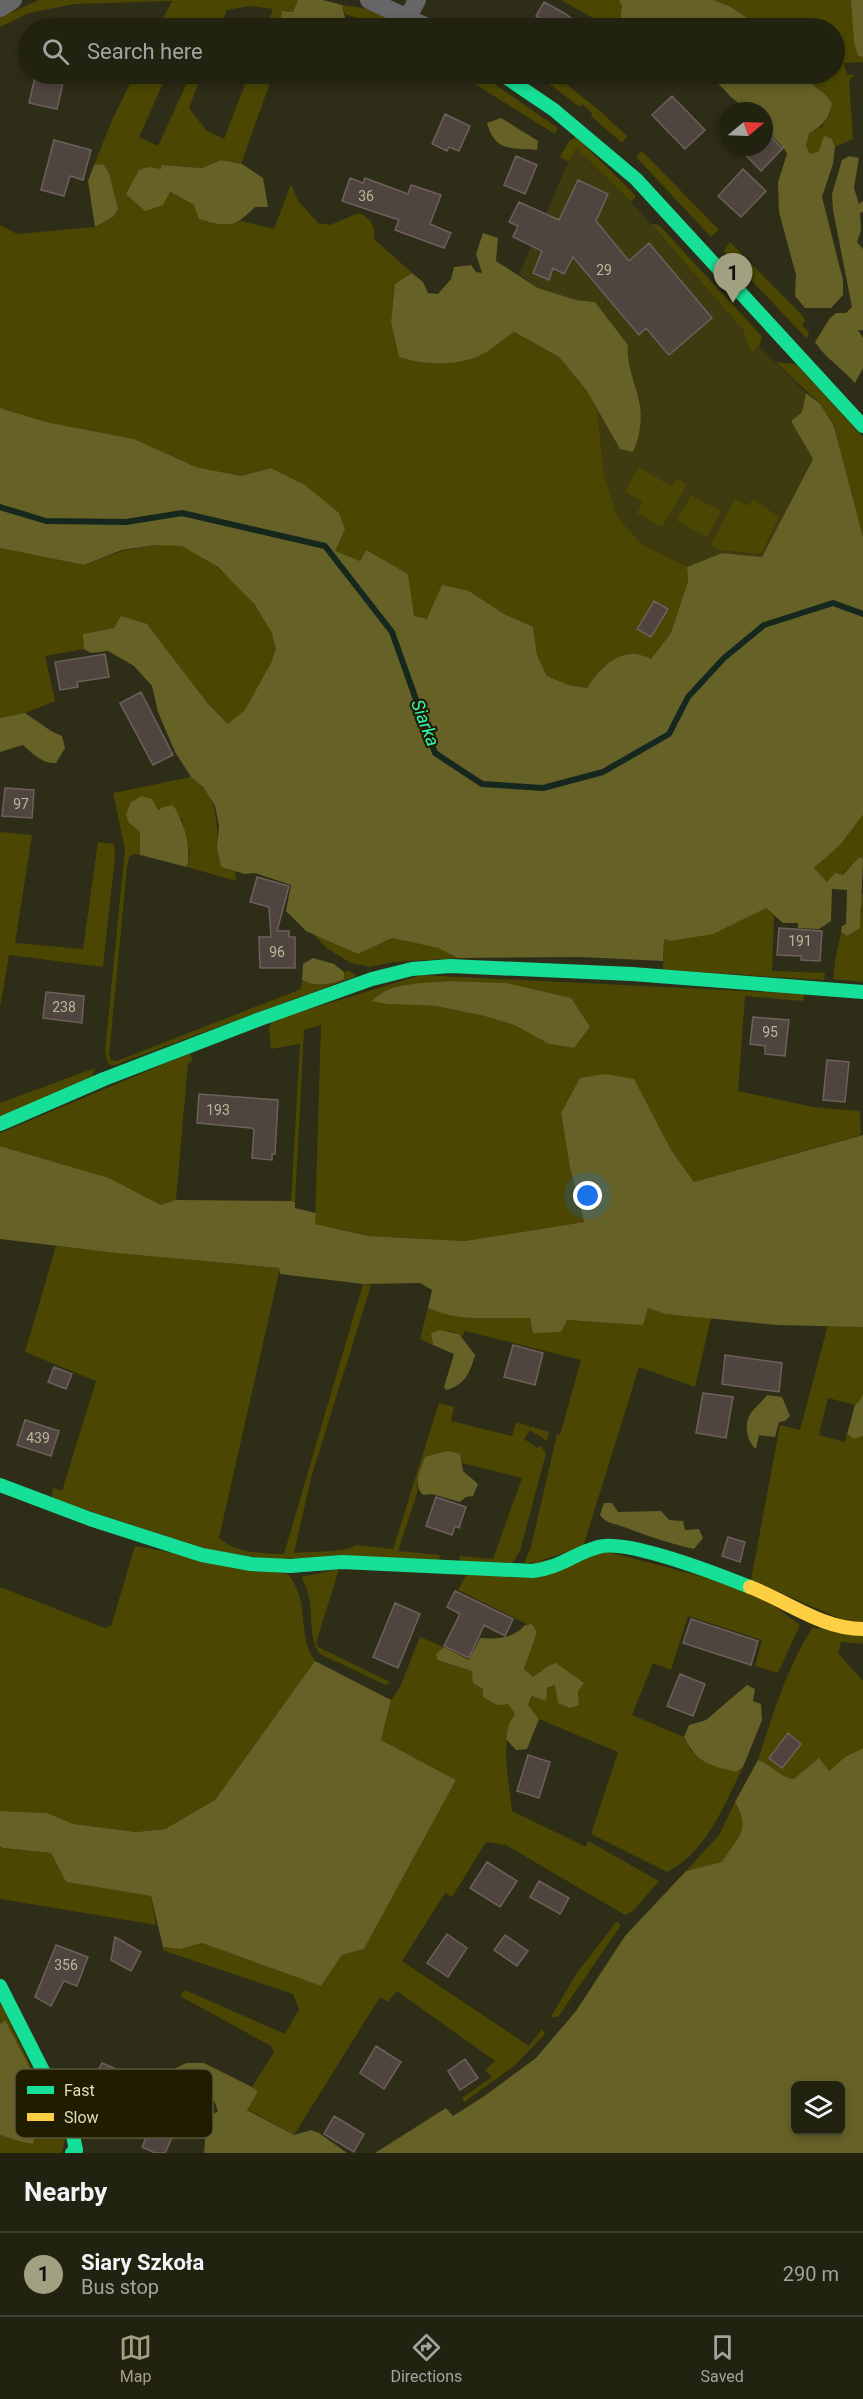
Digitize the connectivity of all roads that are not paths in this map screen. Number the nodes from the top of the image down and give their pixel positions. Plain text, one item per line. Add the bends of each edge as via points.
1 (14, 0) edge
2 (369, 0) edge
3 (417, 0) edge
4 (0, 8) edge
5 (408, 17) joint
6 (516, 84) edge
7 (863, 426) edge
8 (863, 992) edge
9 (0, 1124) edge
10 (0, 1485) edge
11 (863, 1629) edge
12 (0, 1986) edge
13 (42, 2069) edge
14 (74, 2138) edge
15 (72, 2153) edge

1 - 4 street
2 - 5 street
3 - 5 street
6 - 7 street via 554,110 636,179
8 - 9 street via 632,974 450,966 412,969 260,1019
10 - 11 street via 202,1555 251,1564 342,1562 533,1571 553,1568 600,1546 621,1545 701,1568 772,1595 809,1616
12 - 13 street
14 - 15 street via 76,2150

